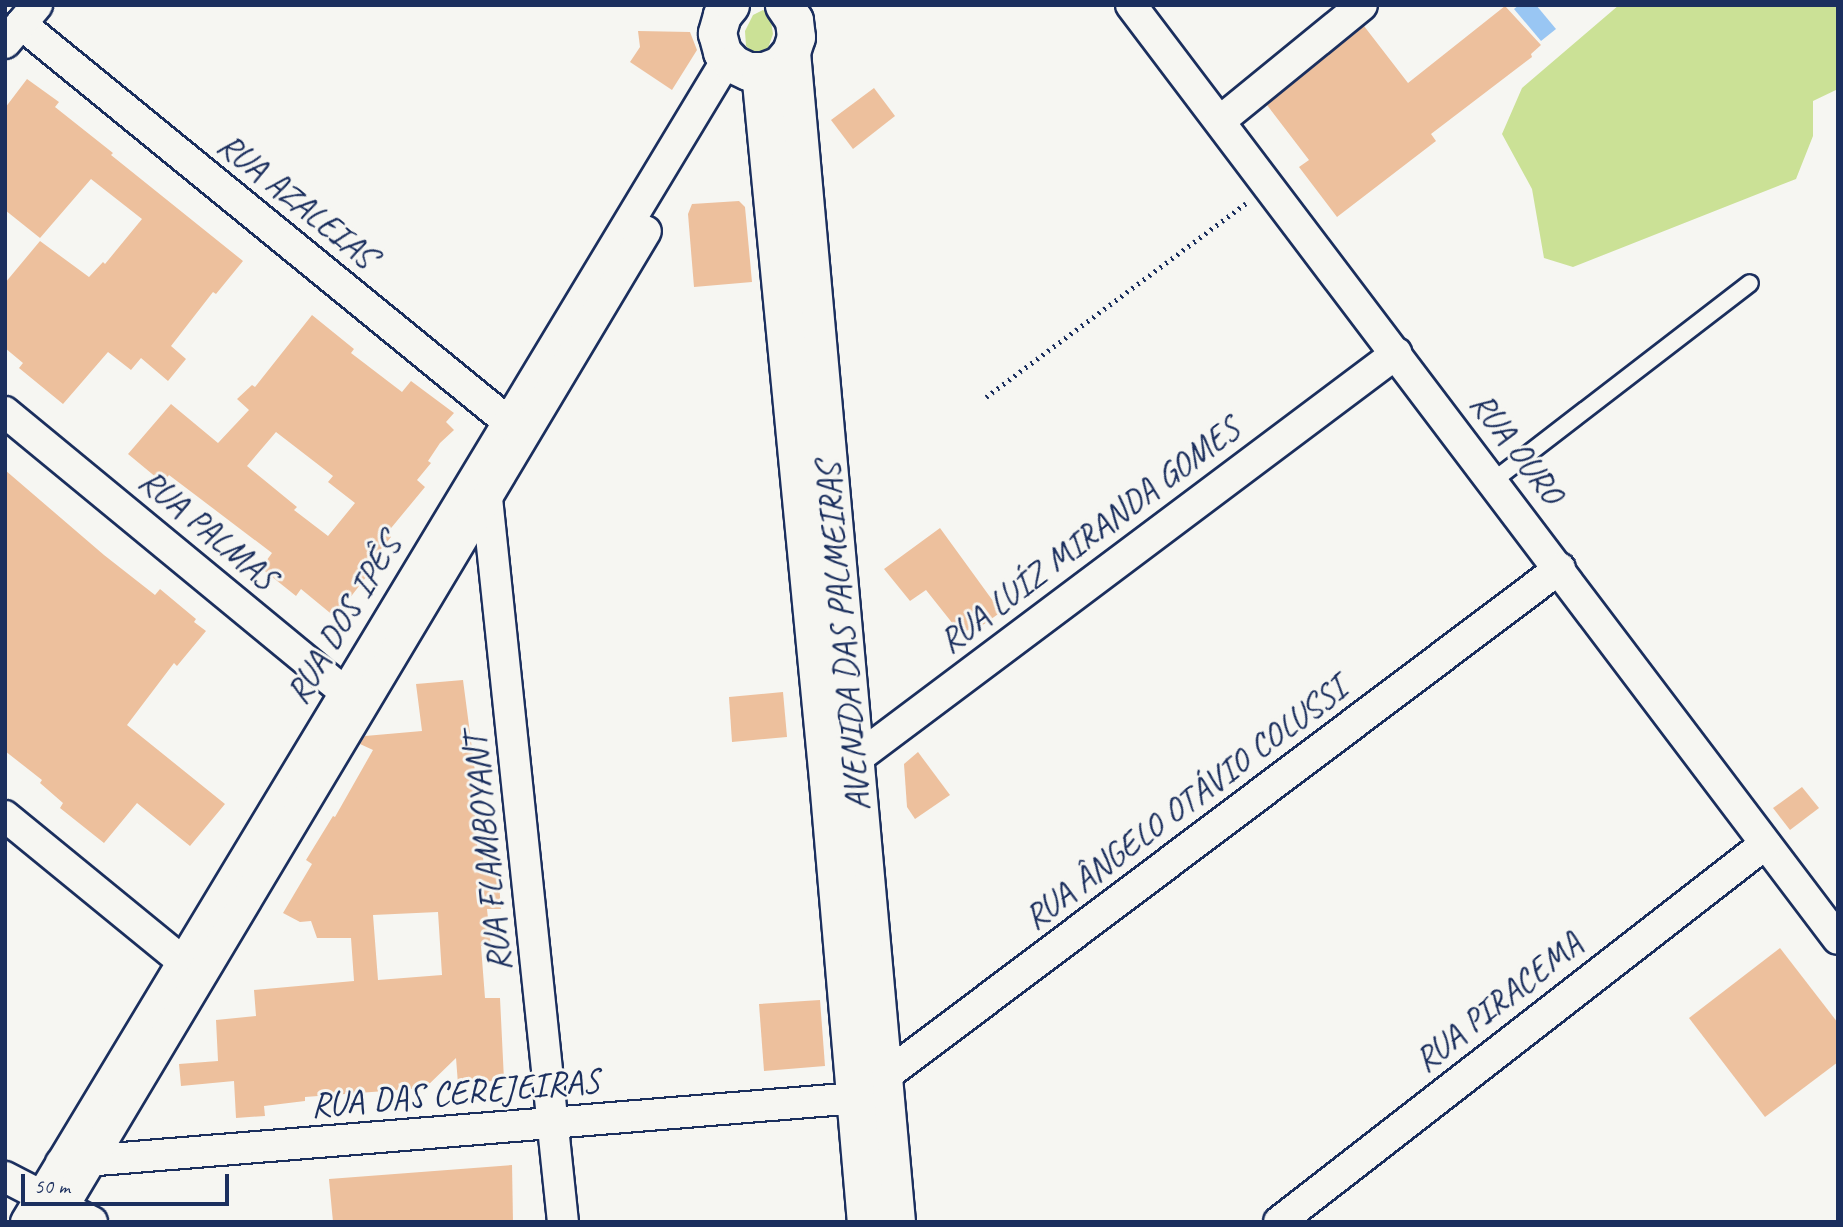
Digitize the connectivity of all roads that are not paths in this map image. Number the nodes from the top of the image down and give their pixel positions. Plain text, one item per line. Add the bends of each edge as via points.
1 (730, 5) edge
2 (784, 5) edge
3 (1131, 5) edge
4 (1362, 5) edge
5 (21, 24) edge
6 (791, 52) junction
7 (744, 66) junction
8 (1220, 121) junction
9 (1749, 283) dead end
10 (1397, 354) junction
11 (5, 412) edge
12 (516, 428) junction
13 (1493, 481) junction
14 (478, 491) junction
15 (1560, 568) junction
16 (353, 699) junction
17 (841, 769) junction
18 (5, 816) edge
19 (1765, 844) junction
20 (1838, 939) edge
21 (192, 968) junction
22 (870, 1089) junction
23 (555, 1123) junction
24 (75, 1162) junction
25 (5, 1177) edge
26 (53, 1207) edge
27 (26, 1222) edge
28 (92, 1222) edge
29 (563, 1222) edge
30 (866, 1222) edge
31 (896, 1222) edge
32 (1279, 1222) edge

1 - 7 street, AVENIDA DAS PALMEIRAS via 717,33 722,51
2 - 6 street, AVENIDA DAS PALMEIRAS via 794,20 796,37
3 - 8 street, RUA OURO
4 - 8 street
5 - 12 street, RUA AZALEIAS
6 - 7 street via 780,65
6 - 17 street, AVENIDA DAS PALMEIRAS
7 - 12 street, RUA DOS IPÊS
7 - 17 street, AVENIDA DAS PALMEIRAS
8 - 10 street, RUA OURO
9 - 13 lane
10 - 13 street, RUA OURO
10 - 17 street, RUA LUÍZ MIRANDA GOMES
11 - 16 street, RUA PALMAS
12 - 14 street, RUA DOS IPÊS
13 - 15 street, RUA OURO
14 - 16 street, RUA DOS IPÊS
14 - 23 street, RUA FLAMBOYANT
15 - 19 street, RUA OURO
15 - 22 street, RUA ÂNGELO OTÁVIO COLUSSI
16 - 21 street, RUA DOS IPÊS
17 - 22 street, AVENIDA DAS PALMEIRAS
18 - 21 street
19 - 20 street, RUA OURO
19 - 32 street, RUA PIRACEMA
21 - 24 street, RUA DOS IPÊS
22 - 23 street, RUA DAS CEREJEIRAS
22 - 30 street, AVENIDA DAS PALMEIRAS
22 - 31 street, AVENIDA DAS PALMEIRAS
23 - 24 street, RUA DAS CEREJEIRAS
23 - 29 street, RUA FLAMBOYANT
24 - 26 street, RUA DOS IPÊS
25 - 26 street
26 - 27 street, RUA DOS IPÊS
26 - 28 street

